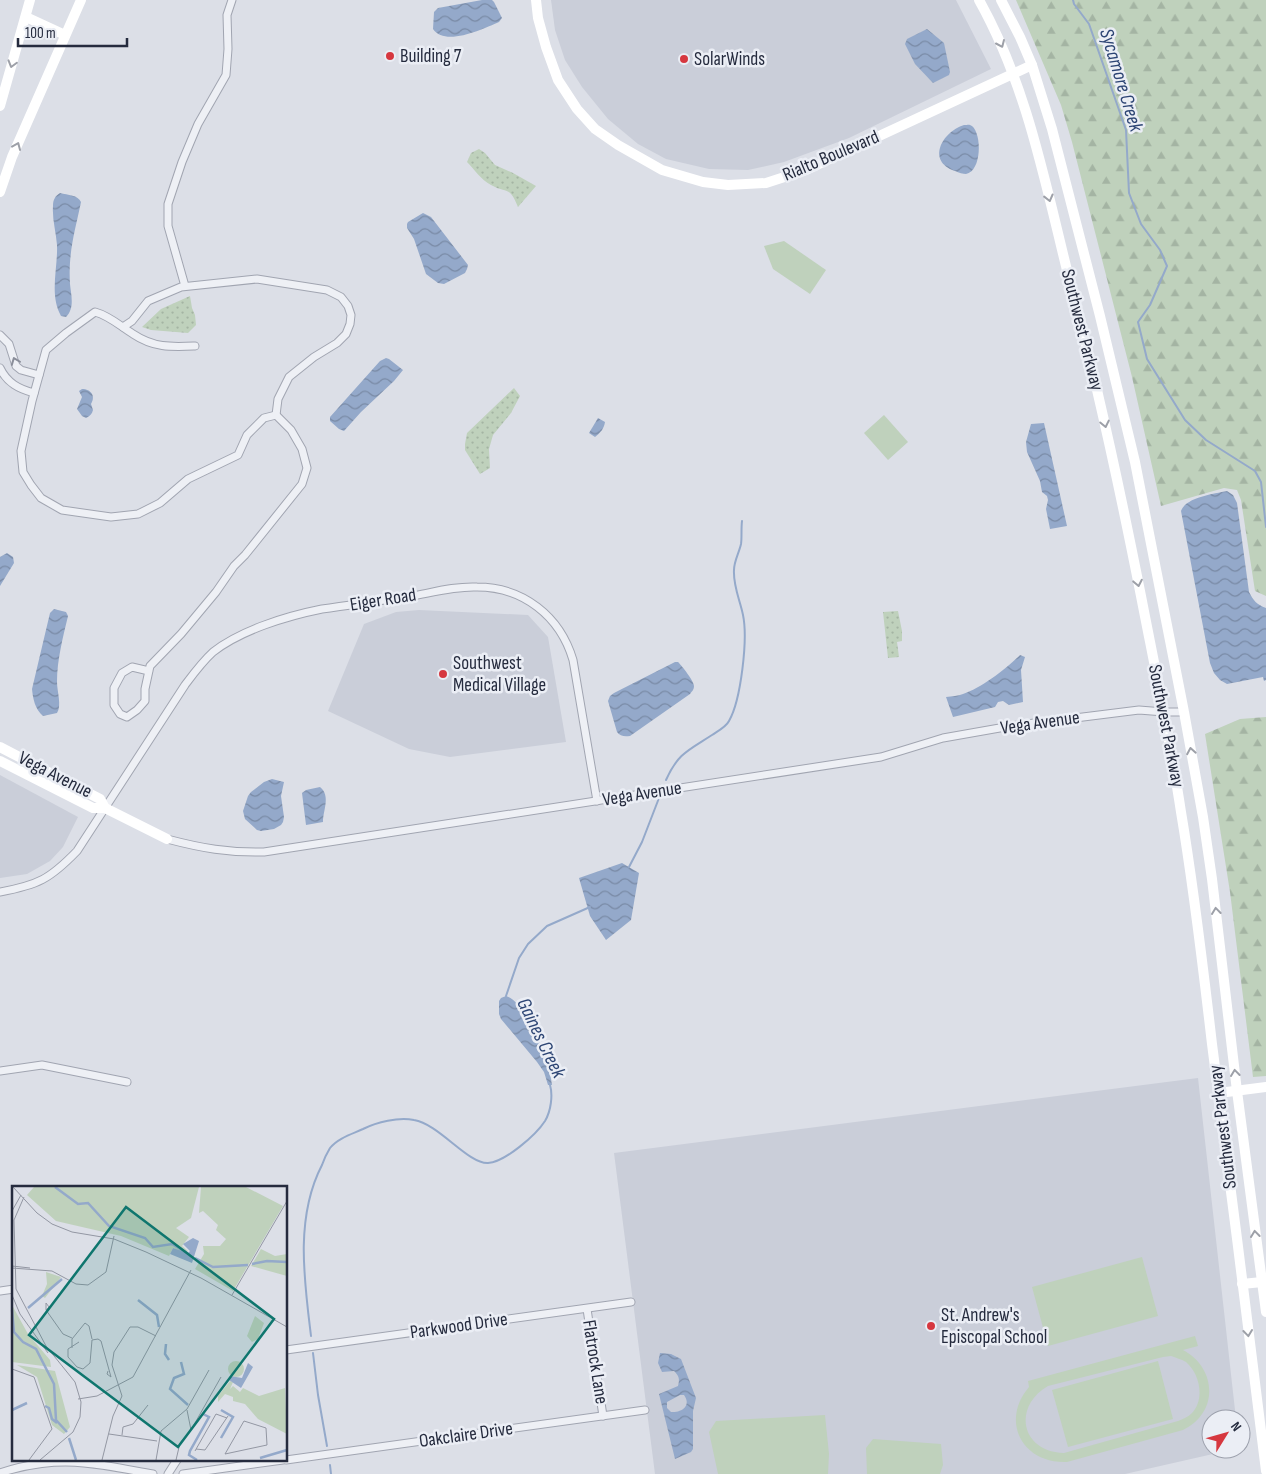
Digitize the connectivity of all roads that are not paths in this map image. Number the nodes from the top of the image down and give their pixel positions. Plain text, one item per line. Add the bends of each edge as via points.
1 (30, 0) edge
2 (81, 0) edge
3 (232, 0) edge
4 (536, 0) edge
5 (979, 0) edge
6 (1001, 0) edge
7 (26, 17) junction
8 (65, 35) junction
9 (1032, 65) junction
10 (1013, 73) junction
11 (0, 106) edge
12 (0, 192) edge
13 (186, 286) junction
14 (123, 326) junction
15 (0, 335) edge
16 (194, 346) dead end
17 (0, 368) edge
18 (39, 376) junction
19 (34, 393) junction
20 (276, 415) junction
21 (149, 671) junction
22 (1164, 712) junction
23 (1184, 712) junction
24 (0, 747) edge
25 (0, 761) edge
26 (597, 801) junction
27 (105, 808) junction
28 (167, 839) joint
29 (0, 892) edge
30 (0, 1070) edge
31 (127, 1082) dead end
32 (1266, 1087) edge
33 (1237, 1091) junction
34 (1219, 1093) junction
35 (1262, 1282) junction
36 (1242, 1284) junction
37 (631, 1302) dead end
38 (587, 1309) junction
39 (1266, 1312) edge
40 (288, 1350) edge
41 (1258, 1407) junction
42 (645, 1410) dead end
43 (603, 1416) junction
44 (1266, 1422) edge
45 (288, 1460) edge
46 (176, 1462) edge
47 (270, 1462) edge
48 (1266, 1471) edge
49 (0, 1473) edge
50 (153, 1474) edge
51 (168, 1474) edge
52 (183, 1474) edge

1 - 7 main road
2 - 8 main road
3 - 13 street via 227,15 226,75 198,124 168,204 168,226
4 - 10 main road, Rialto Boulevard via 546,48 558,80 595,129 662,170 703,182 728,185 766,183 806,170
5 -> 10 main road, Southwest Parkway
6 - 9 main road, Southwest Parkway
7 - 8 main road
7 -> 11 main road
12 -> 8 main road
9 - 10 main road, Rialto Boulevard
9 - 23 main road, Southwest Parkway via 1052,129 1130,442
10 -> 22 main road, Southwest Parkway via 1034,137 1088,350
13 - 14 street via 148,301 132,321
13 - 20 street via 256,279 327,290 342,297 351,315 346,334 289,378 278,399
14 - 16 street via 148,343 164,347
14 - 18 street via 95,312 46,350
18 -> 15 street via 16,366 9,344
17 - 19 street via 16,387
18 - 19 street
19 - 20 street via 21,451 23,472 31,486 41,498 62,510 111,517 138,514 160,503 188,479 238,455 247,435 264,418
20 - 21 street via 291,430 302,449 307,468 302,484
21 - 21 street via 145,701 127,717 120,714 114,705 114,688 122,673 132,667
22 - 23 street, Vega Avenue
22 - 26 street, Vega Avenue via 1139,710 1011,726 943,738 881,757
22 - 34 main road, Southwest Parkway via 1197,918
33 -> 23 main road, Southwest Parkway via 1212,879
24 - 27 main road, Vega Avenue via 100,799
25 - 27 main road, Vega Avenue via 92,808
26 - 27 street, Eiger Road via 574,660 566,641 553,622 531,601 517,594 475,586 322,609 252,630 226,642 190,678
26 - 28 street, Vega Avenue via 264,852 214,850
27 - 28 main road, Vega Avenue
27 - 29 street, Eiger Road via 77,851 52,875 31,885
30 - 31 street via 42,1065
32 - 33 main road
33 - 34 main road
35 -> 33 main road, Southwest Parkway
34 - 36 main road, Southwest Parkway
35 - 36 main road
35 - 39 main road, Southwest Parkway
36 -> 41 main road, Southwest Parkway
37 - 38 street, Parkwood Drive
38 - 40 street, Parkwood Drive
38 - 43 street, Flatrock Lane
41 - 44 main road
41 - 48 main road, Southwest Parkway
42 - 43 street, Oakclaire Drive
43 - 45 street, Oakclaire Drive
46 - 51 street
47 - 52 street, Oakclaire Drive
49 - 50 street via 32,1465 82,1462

